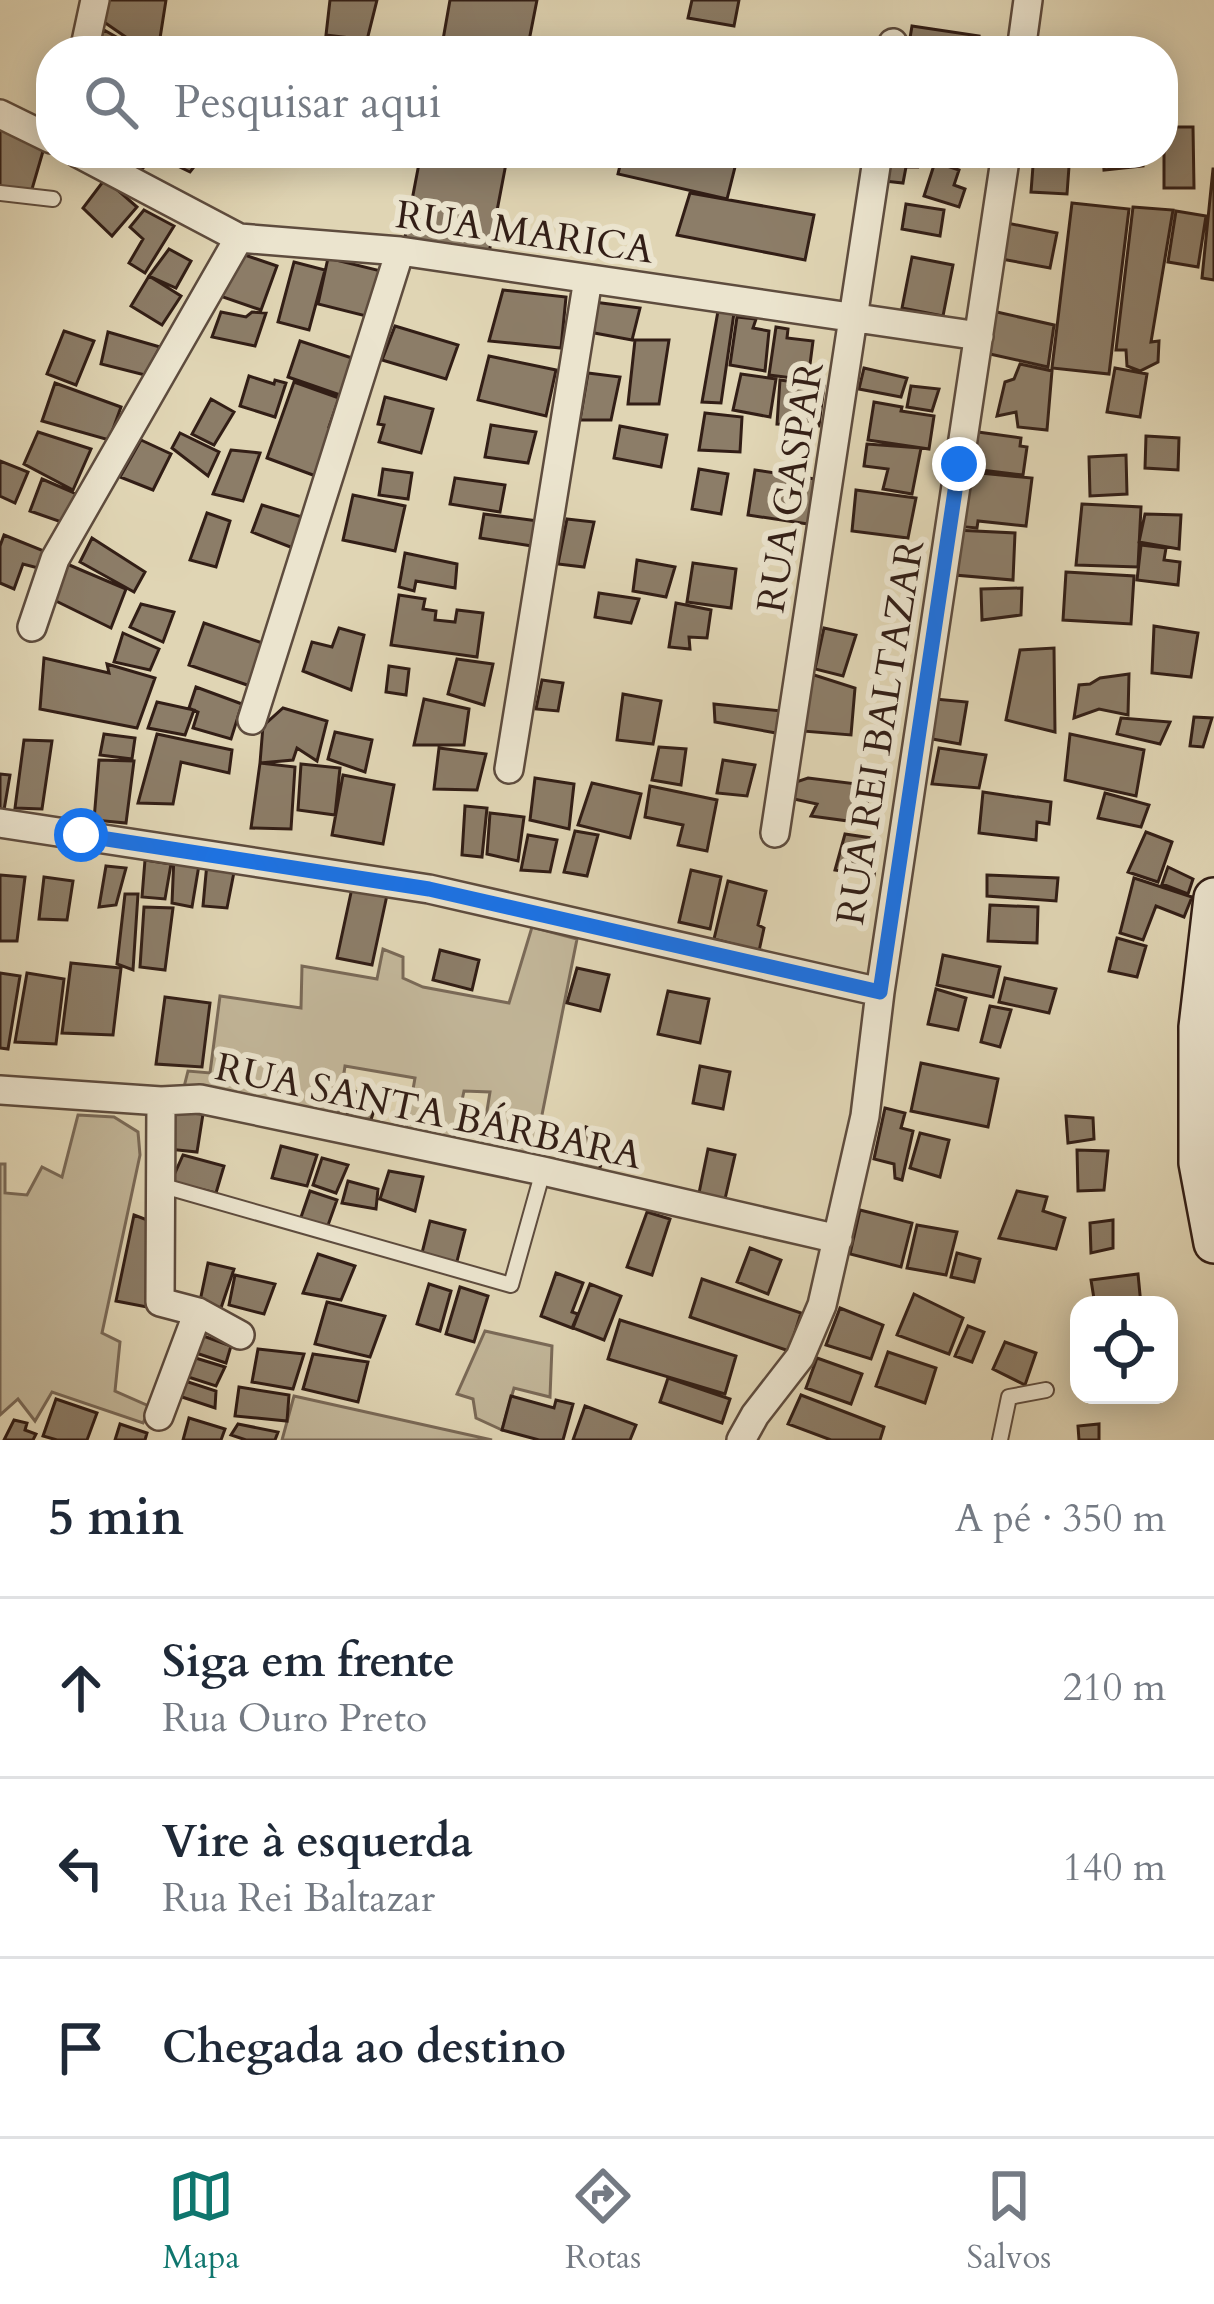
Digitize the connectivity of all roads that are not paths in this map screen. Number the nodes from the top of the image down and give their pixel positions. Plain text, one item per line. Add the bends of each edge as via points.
1 (95, 0) edge
2 (1028, 0) edge
3 (87, 36) edge
4 (1023, 36) edge
5 (0, 114) edge
6 (36, 132) edge
7 (106, 168) edge
8 (876, 168) edge
9 (1004, 168) edge
10 (0, 193) edge
11 (53, 199) dead end
12 (239, 238) junction
13 (400, 251) junction
14 (589, 279) junction
15 (855, 318) junction
16 (979, 336) junction
17 (32, 627) dead end
18 (252, 720) dead end
19 (509, 769) dead end
20 (0, 823) edge
21 (775, 833) dead end
22 (1214, 898) edge
23 (880, 992) junction
24 (0, 1090) edge
25 (161, 1101) junction
26 (543, 1171) junction
27 (160, 1185) junction
28 (838, 1239) junction
29 (1214, 1243) edge
30 (197, 1312) junction
31 (240, 1334) dead end
32 (1046, 1390) dead end
33 (159, 1416) dead end
34 (740, 1440) edge
35 (1000, 1440) edge

1 - 3 street
2 - 4 street
5 - 6 street
7 - 12 street, RUA MARICA
8 - 15 street, RUA GASPAR
9 - 16 street, RUA REI BALTAZAR
10 - 11 lane
12 - 13 street, RUA MARICA
12 - 17 street via 55,559
13 - 14 street, RUA MARICA
13 - 18 street
14 - 15 street, RUA MARICA
14 - 19 street
15 - 16 street, RUA MARICA
15 - 21 street, RUA GASPAR
16 - 23 street, RUA REI BALTAZAR
20 - 23 street via 429,889
22 - 29 street via 1198,1027 1199,1163
23 - 28 street, RUA REI BALTAZAR via 866,1116
24 - 25 street, RUA SANTA BÁRBARA
25 - 26 street, RUA SANTA BÁRBARA via 200,1099
25 - 27 street
26 - 27 lane via 511,1285
26 - 28 street, RUA SANTA BÁRBARA
27 - 30 street via 160,1302
28 - 34 street, RUA REI BALTAZAR via 800,1358
30 - 31 street
30 - 33 street
32 - 35 lane via 1009,1397

